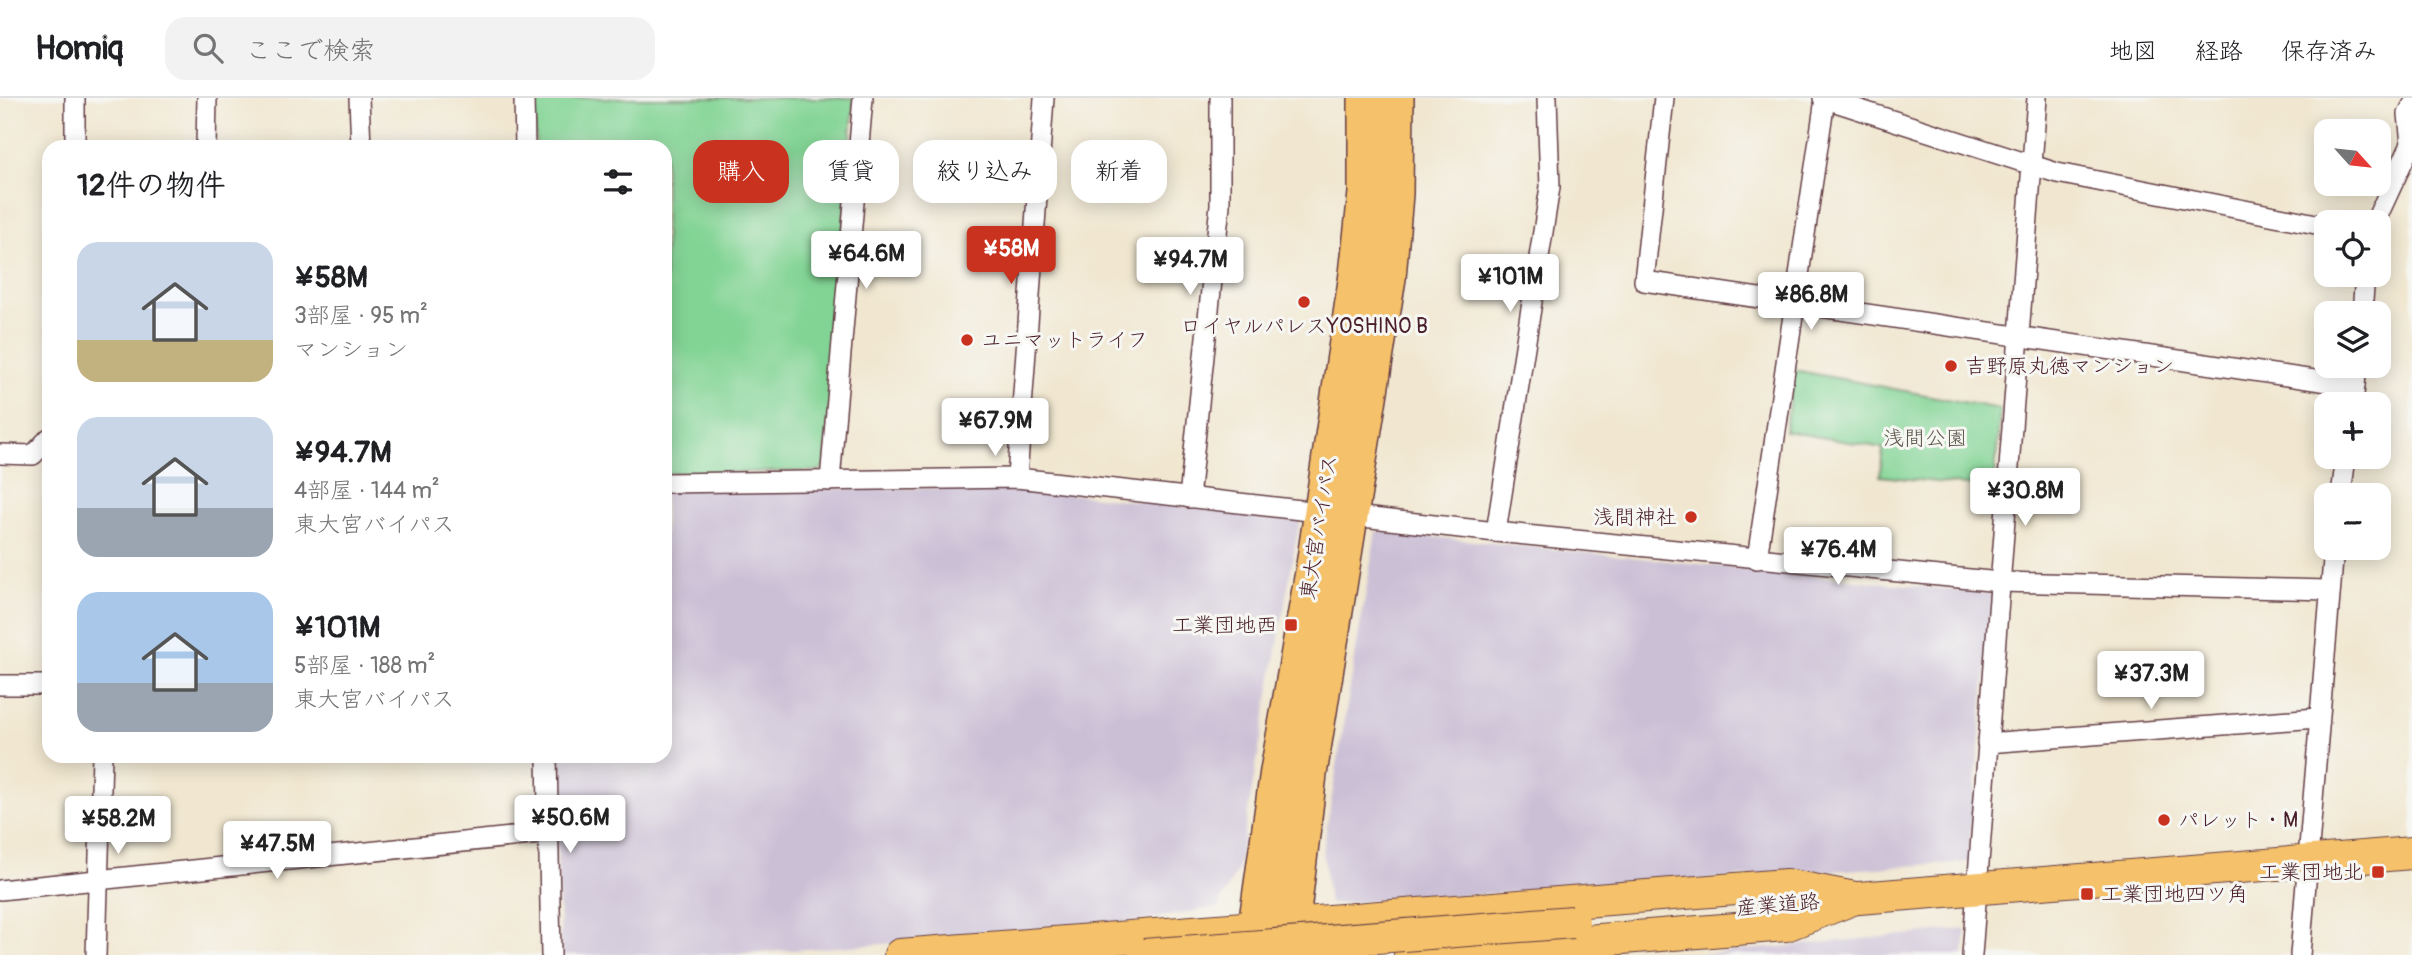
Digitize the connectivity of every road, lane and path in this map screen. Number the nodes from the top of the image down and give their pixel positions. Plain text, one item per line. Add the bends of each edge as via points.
1 (75, 98) edge
2 (207, 98) edge
3 (359, 98) edge
4 (524, 98) edge
5 (863, 98) edge
6 (1044, 98) edge
7 (1220, 98) edge
8 (1366, 98) edge
9 (1396, 98) edge
10 (1547, 98) edge
11 (1664, 98) edge
12 (1824, 98) edge
13 (2037, 98) edge
14 (2412, 106) edge
15 (75, 140) edge
16 (206, 140) edge
17 (361, 140) edge
18 (525, 140) edge
19 (2034, 167) junction
20 (2381, 210) edge
21 (2314, 224) edge
22 (1795, 303) junction
23 (2019, 336) junction
24 (2337, 392) edge
25 (42, 445) edge
26 (0, 454) edge
27 (1017, 478) junction
28 (830, 481) junction
29 (672, 483) edge
30 (1189, 498) junction
31 (1337, 514) junction
32 (1496, 532) junction
33 (1757, 559) junction
34 (2332, 560) edge
35 (2000, 582) junction
36 (2328, 590) junction
37 (0, 685) edge
38 (42, 685) edge
39 (2317, 718) junction
40 (1987, 743) junction
41 (102, 763) edge
42 (547, 763) edge
43 (550, 832) junction
44 (2412, 853) edge
45 (2308, 862) junction
46 (97, 880) junction
47 (1978, 889) junction
48 (0, 890) edge
49 (1855, 898) junction
50 (1290, 939) edge
51 (1253, 940) edge
52 (96, 955) edge
53 (551, 955) edge
54 (900, 955) edge
55 (1144, 955) edge
56 (1410, 955) edge
57 (1972, 955) edge
58 (2300, 955) edge

1 - 15 street
2 - 16 street
3 - 17 street
4 - 18 street
5 - 28 street
6 - 27 street
7 - 30 street via 1220,205
8 - 31 highway, 東大宮バイパス via 1363,232
9 - 31 highway, 東大宮バイパス via 1391,246
10 - 32 street via 1550,187
11 - 22 street via 1644,281
12 - 19 street
12 - 22 street
13 - 19 street
14 - 20 street via 2408,114 2411,145
19 - 21 street
19 - 23 street
22 - 23 street
22 - 33 street
23 - 24 street
23 - 35 street
25 - 26 street via 33,455
27 - 28 street
27 - 30 street
28 - 29 street
30 - 31 street
31 - 32 street
31 - 50 highway, 東大宮バイパス
31 - 51 highway, 東大宮バイパス
32 - 33 street
33 - 35 street
34 - 36 street
35 - 36 street
35 - 40 street
36 - 39 street
37 - 38 street
39 - 40 street
39 - 45 street
40 - 47 street
41 - 46 street
42 - 43 street
43 - 46 street
43 - 53 street
44 - 45 main road, 産業道路
45 - 47 main road, 産業道路
45 - 58 street
46 - 48 street
46 - 52 street
47 - 49 main road, 産業道路
47 - 57 street
49 - 50 main road via 1786,885
49 - 55 main road, 産業道路, bridge
49 - 56 main road via 1786,925
50 - 51 main road
51 - 54 main road

